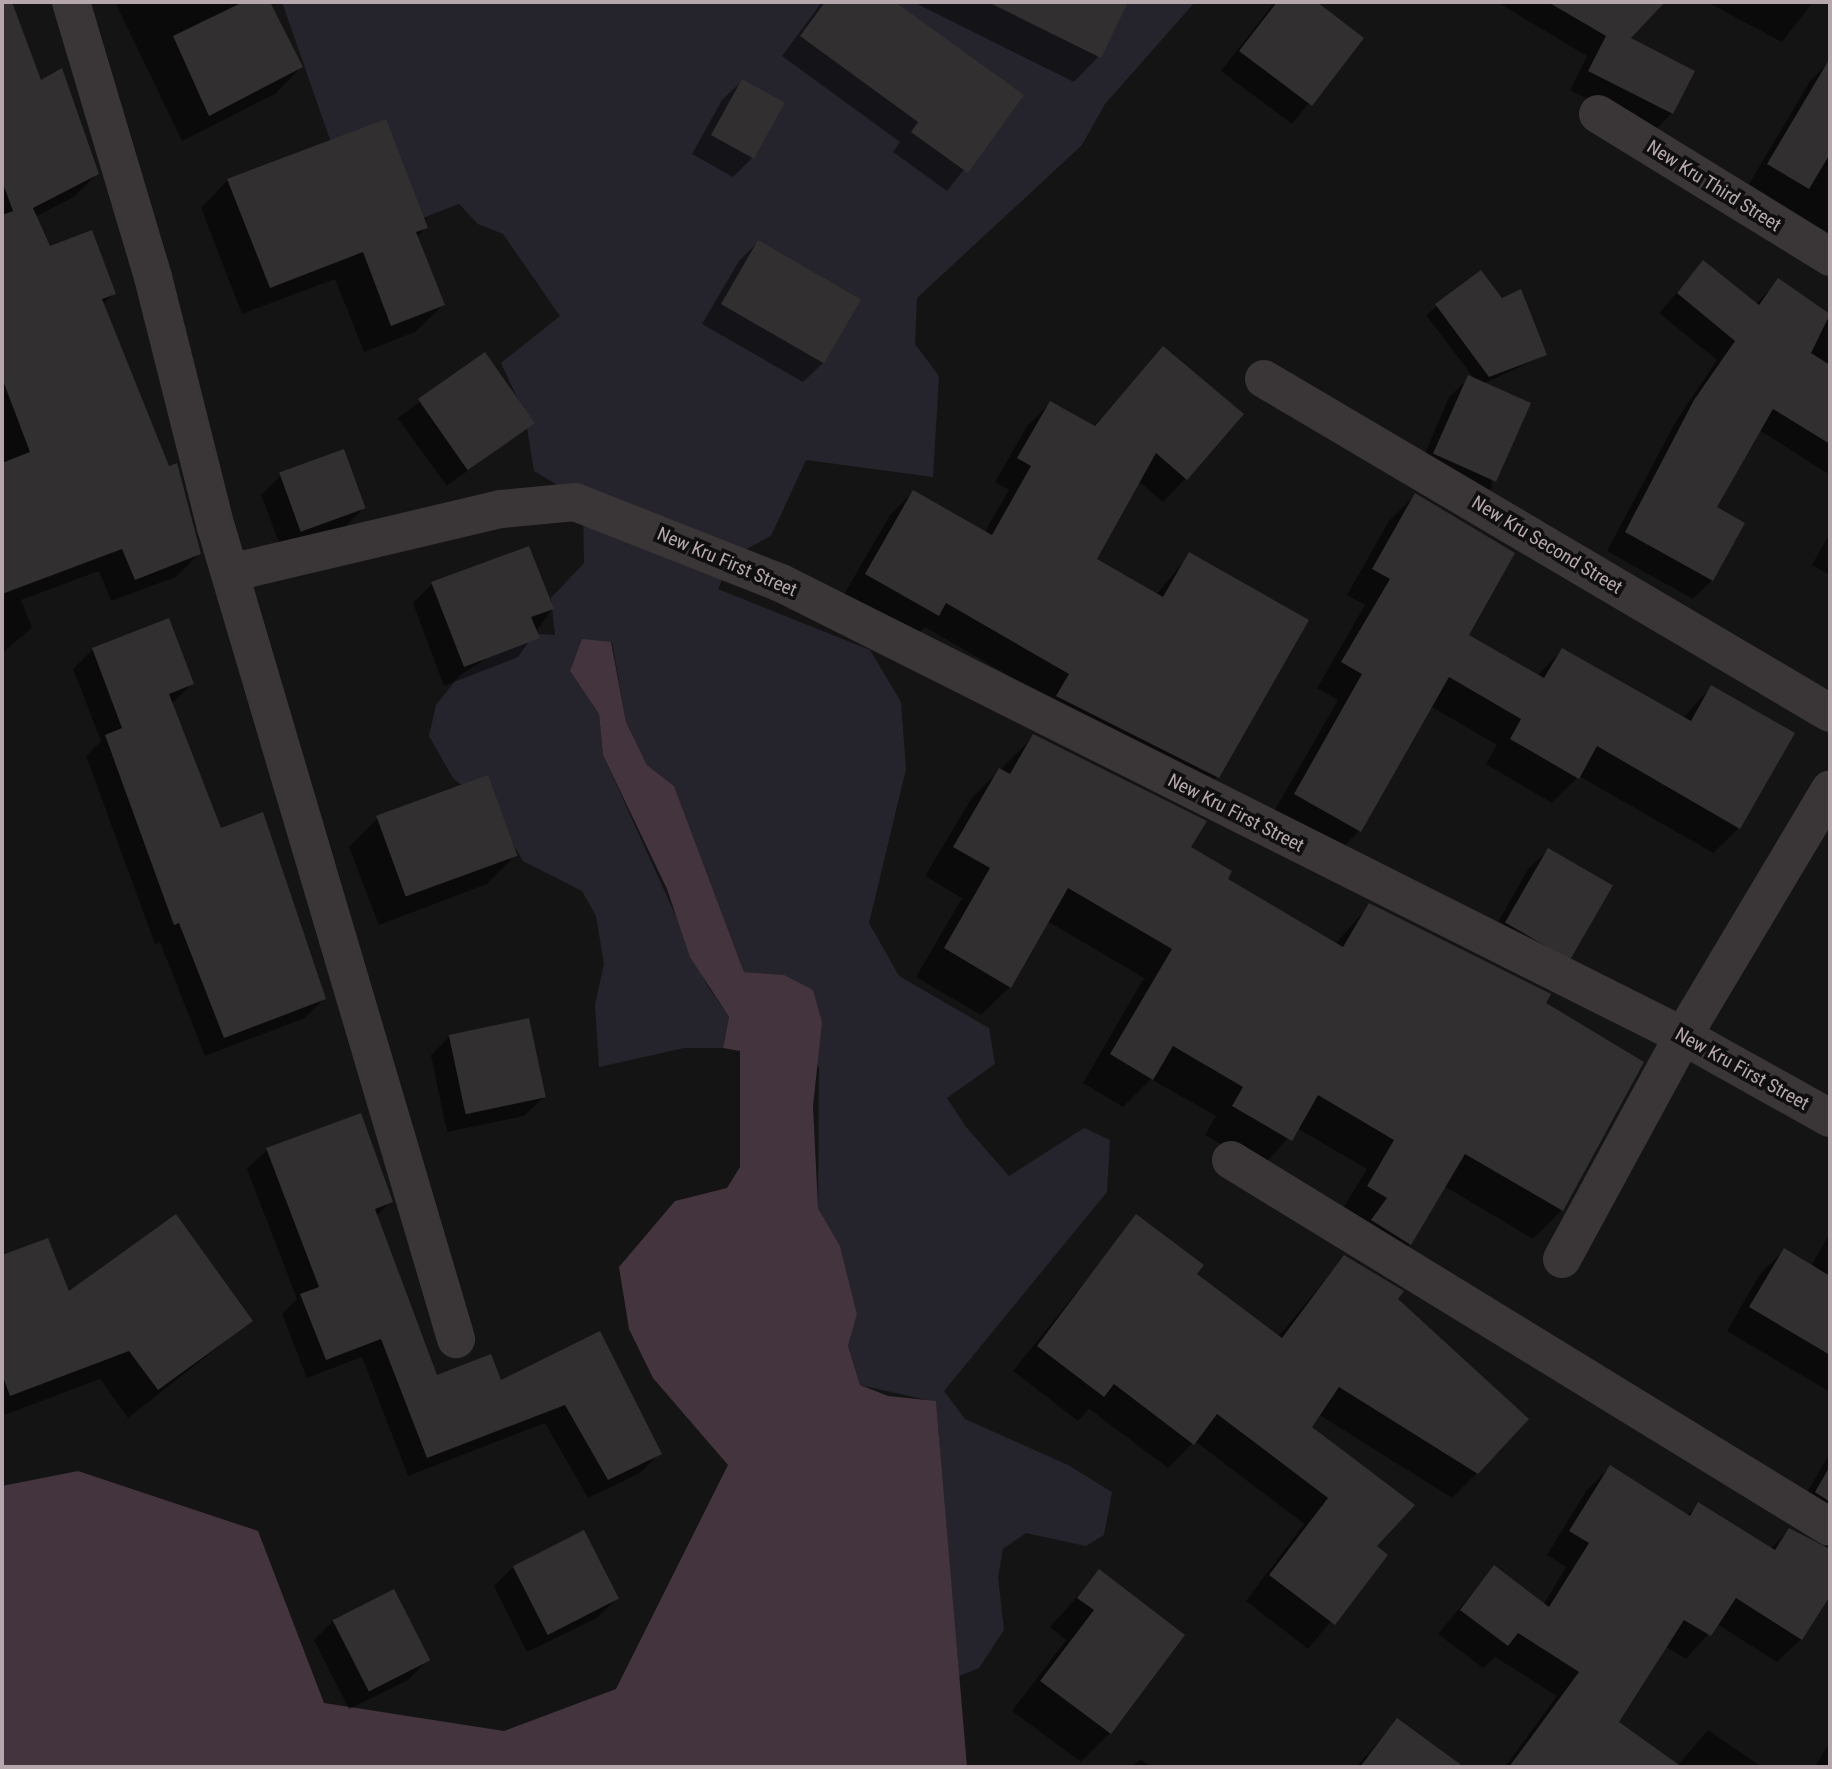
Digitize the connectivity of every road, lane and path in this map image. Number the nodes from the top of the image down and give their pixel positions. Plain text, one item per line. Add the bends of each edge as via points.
1 (71, 2) edge
2 (1598, 114) dead end
3 (1830, 257) edge
4 (1264, 379) dead end
5 (230, 573) junction
6 (1830, 713) edge
7 (1830, 789) edge
8 (1682, 1036) junction
9 (1830, 1118) edge
10 (1231, 1160) dead end
11 (1562, 1259) dead end
12 (456, 1339) dead end
13 (1830, 1527) edge

1 - 5 street via 153,277
2 - 3 street, New Kru Third Street
4 - 6 street, New Kru Second Street
5 - 8 street, New Kru First Street via 548,501 575,502 677,537 793,589
5 - 12 street
7 - 8 street
8 - 9 street, New Kru First Street
8 - 11 street
10 - 13 street

